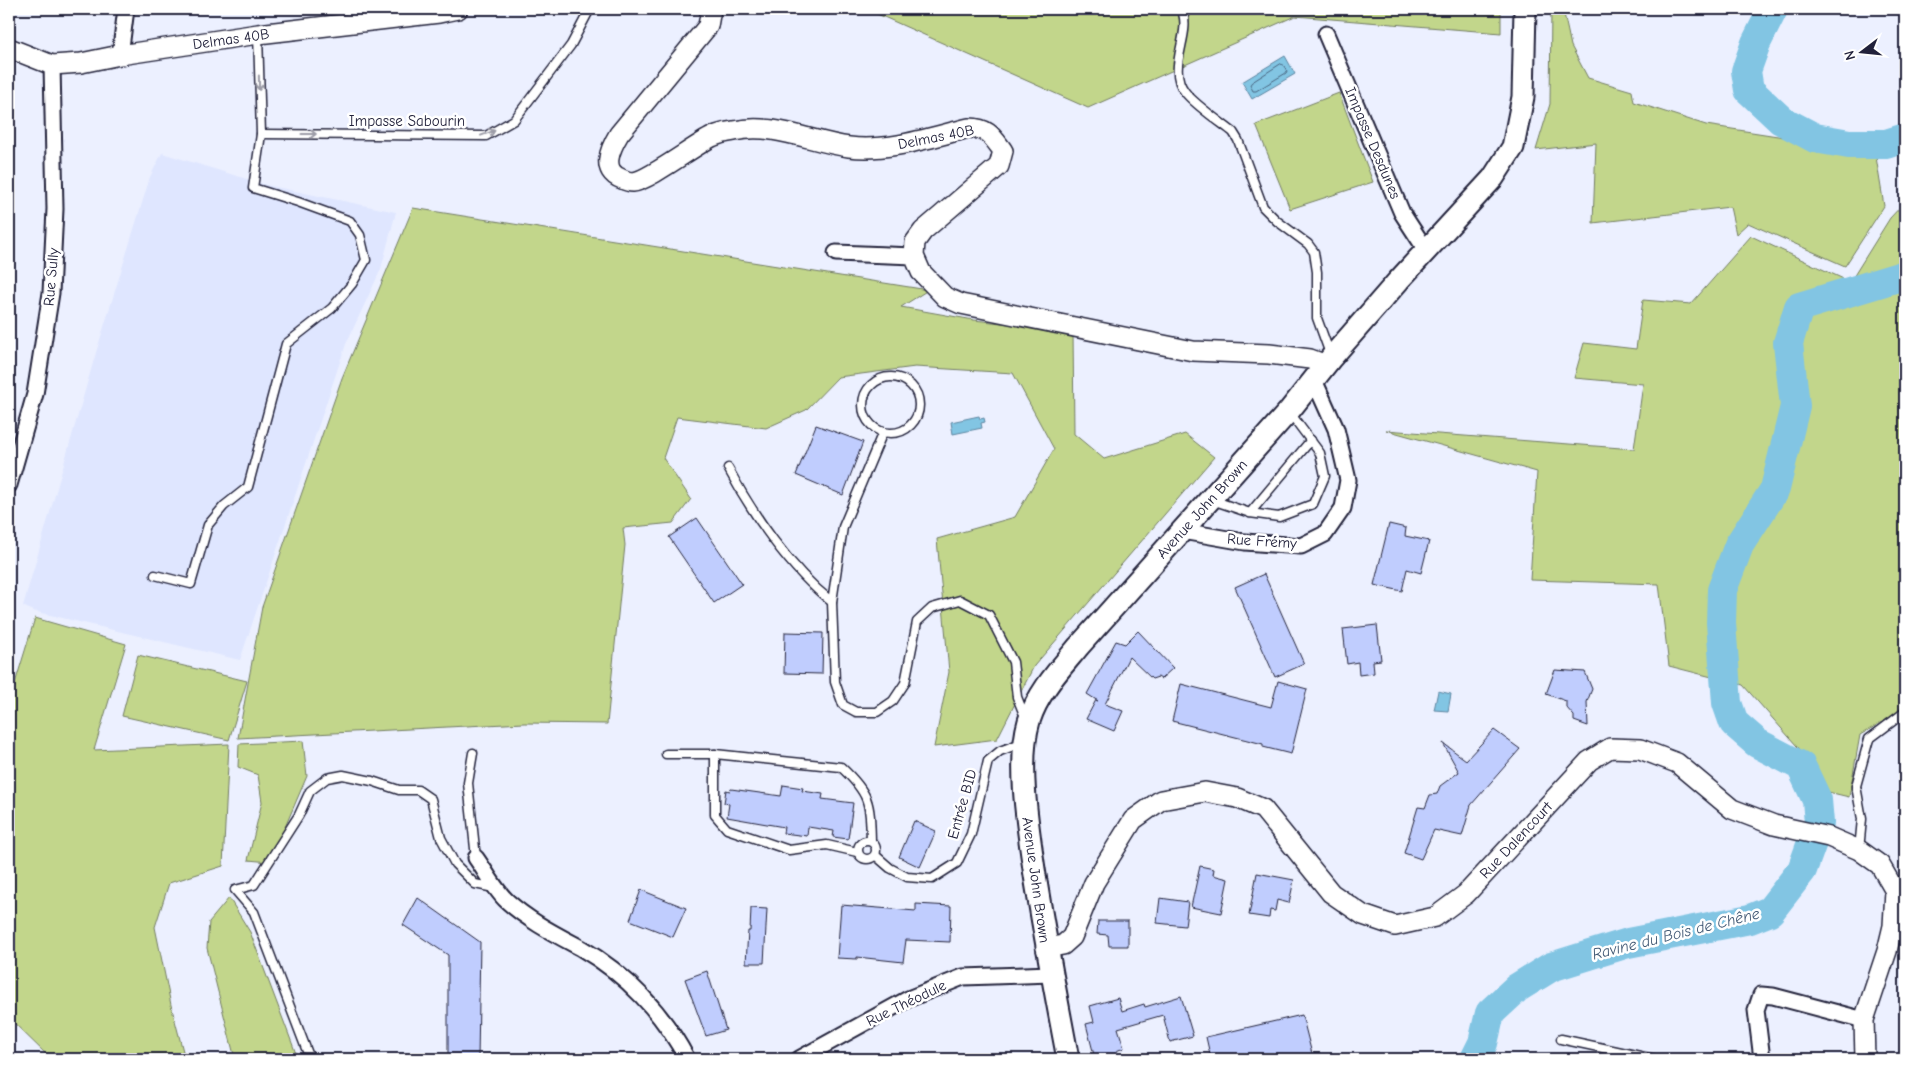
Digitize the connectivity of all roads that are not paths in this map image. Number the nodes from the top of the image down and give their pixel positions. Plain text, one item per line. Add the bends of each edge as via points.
1 (126, 9) edge
2 (458, 9) edge
3 (590, 9) edge
4 (711, 9) edge
5 (1181, 9) edge
6 (1525, 9) edge
7 (258, 34) junction
8 (1326, 34) dead end
9 (9, 48) edge
10 (120, 55) junction
11 (52, 65) junction
12 (260, 134) junction
13 (1426, 250) junction
14 (836, 253) dead end
15 (914, 256) junction
16 (1324, 368) junction
17 (1289, 411) junction
18 (883, 432) junction
19 (1311, 440) junction
20 (12, 463) edge
21 (728, 468) dead end
22 (9, 485) edge
23 (1210, 500) junction
24 (1250, 512) junction
25 (1182, 531) junction
26 (155, 575) dead end
27 (832, 602) junction
28 (1905, 712) edge
29 (1030, 720) junction
30 (1026, 742) junction
31 (473, 754) dead end
32 (666, 754) dead end
33 (715, 754) junction
34 (871, 841) junction
35 (1859, 850) junction
36 (858, 852) junction
37 (875, 855) junction
38 (476, 858) joint
39 (498, 890) junction
40 (1046, 948) junction
41 (1051, 974) junction
42 (1864, 1020) junction
43 (1561, 1039) dead end
44 (310, 1059) edge
45 (686, 1059) edge
46 (798, 1059) edge
47 (1068, 1059) edge
48 (1654, 1059) edge
49 (1762, 1059) edge
50 (1865, 1059) edge

1 - 10 street
2 - 7 street, Delmas 40B
12 -> 3 lane, Impasse Sabourin via 486,136 514,120 571,44
4 - 15 street, Delmas 40B via 708,26 619,134 608,160 611,170 621,179 634,182 713,136 735,130 770,129 866,148 980,128 992,135 1003,151 999,166 923,231 915,242
5 - 16 lane via 1184,23 1178,66 1185,92 1233,132 1263,207 1314,252 1317,318
6 - 13 main road, Avenue John Brown via 1523,97 1513,147 1493,178
7 - 10 street, Delmas 40B
7 -> 12 lane
8 - 13 street, Impasse Desdunes via 1402,213
9 - 11 street, Delmas 40B
10 - 11 street, Delmas 40B
11 - 20 street, Rue Sully via 55,209 51,293 35,394
12 - 26 lane via 253,188 350,222 360,235 366,260 332,308 286,344 248,487 224,506 208,525 191,584
13 - 16 main road, Avenue John Brown
14 - 15 street
15 - 16 street via 928,282 945,297 961,304 1193,351 1310,359
16 - 17 main road, Avenue John Brown
16 - 25 street, Rue Frémy via 1348,480 1343,508 1326,534 1301,546 1245,542
17 - 19 lane
17 - 23 main road, Avenue John Brown
18 - 18 lane via 872,425 865,414 864,398 870,386 883,378 896,377 909,383 916,391 920,402 916,419 905,430
18 - 27 lane via 843,527
19 - 24 lane
19 - 24 lane via 1320,452 1325,476 1313,504 1279,517
20 - 22 street, Rue Sully
21 - 27 lane via 745,499 793,565
23 - 24 lane
23 - 25 main road, Avenue John Brown
25 - 29 main road, Avenue John Brown via 1048,683
27 - 29 lane via 835,682 842,705 856,712 878,712 893,701 905,684 917,622 932,608 960,600 989,615 1013,662 1017,697
28 - 35 lane via 1870,739 1856,786 1862,819
29 - 30 main road, Avenue John Brown
30 - 37 lane, Entrée BID via 1000,751 988,761 971,834 957,863 932,879 907,876 890,868
30 - 40 main road, Avenue John Brown via 1026,818
31 - 38 lane via 468,783
32 - 33 lane
33 - 34 lane via 841,767 867,798
33 - 36 lane via 715,815 727,829 789,850 827,844
34 - 36 lane via 859,844
34 - 37 lane via 876,845
35 - 40 street, Rue Dalencourt via 1829,837 1774,825 1732,809 1677,763 1640,749 1610,748 1589,761 1466,894 1435,917 1395,926 1363,915 1331,893 1263,809 1237,798 1205,792 1161,800 1133,820 1094,883 1072,937 1063,945
35 - 42 street, Rue Dalencourt via 1880,865 1895,891 1893,926 1887,951
36 - 37 lane via 862,858
38 - 39 street
39 - 44 lane via 475,884 455,864 442,838 430,799 418,790 399,790 372,780 344,775 327,778 310,791 299,815 254,885 236,890 254,912
39 - 45 street via 542,928 608,965 632,985 678,1043
40 - 41 main road, Avenue John Brown
41 - 46 street, Rue Théodule via 962,977 908,999
41 - 47 main road, Avenue John Brown
42 - 49 street via 1760,995 1756,1010
42 - 50 street, Rue Dalencourt
43 - 48 lane

